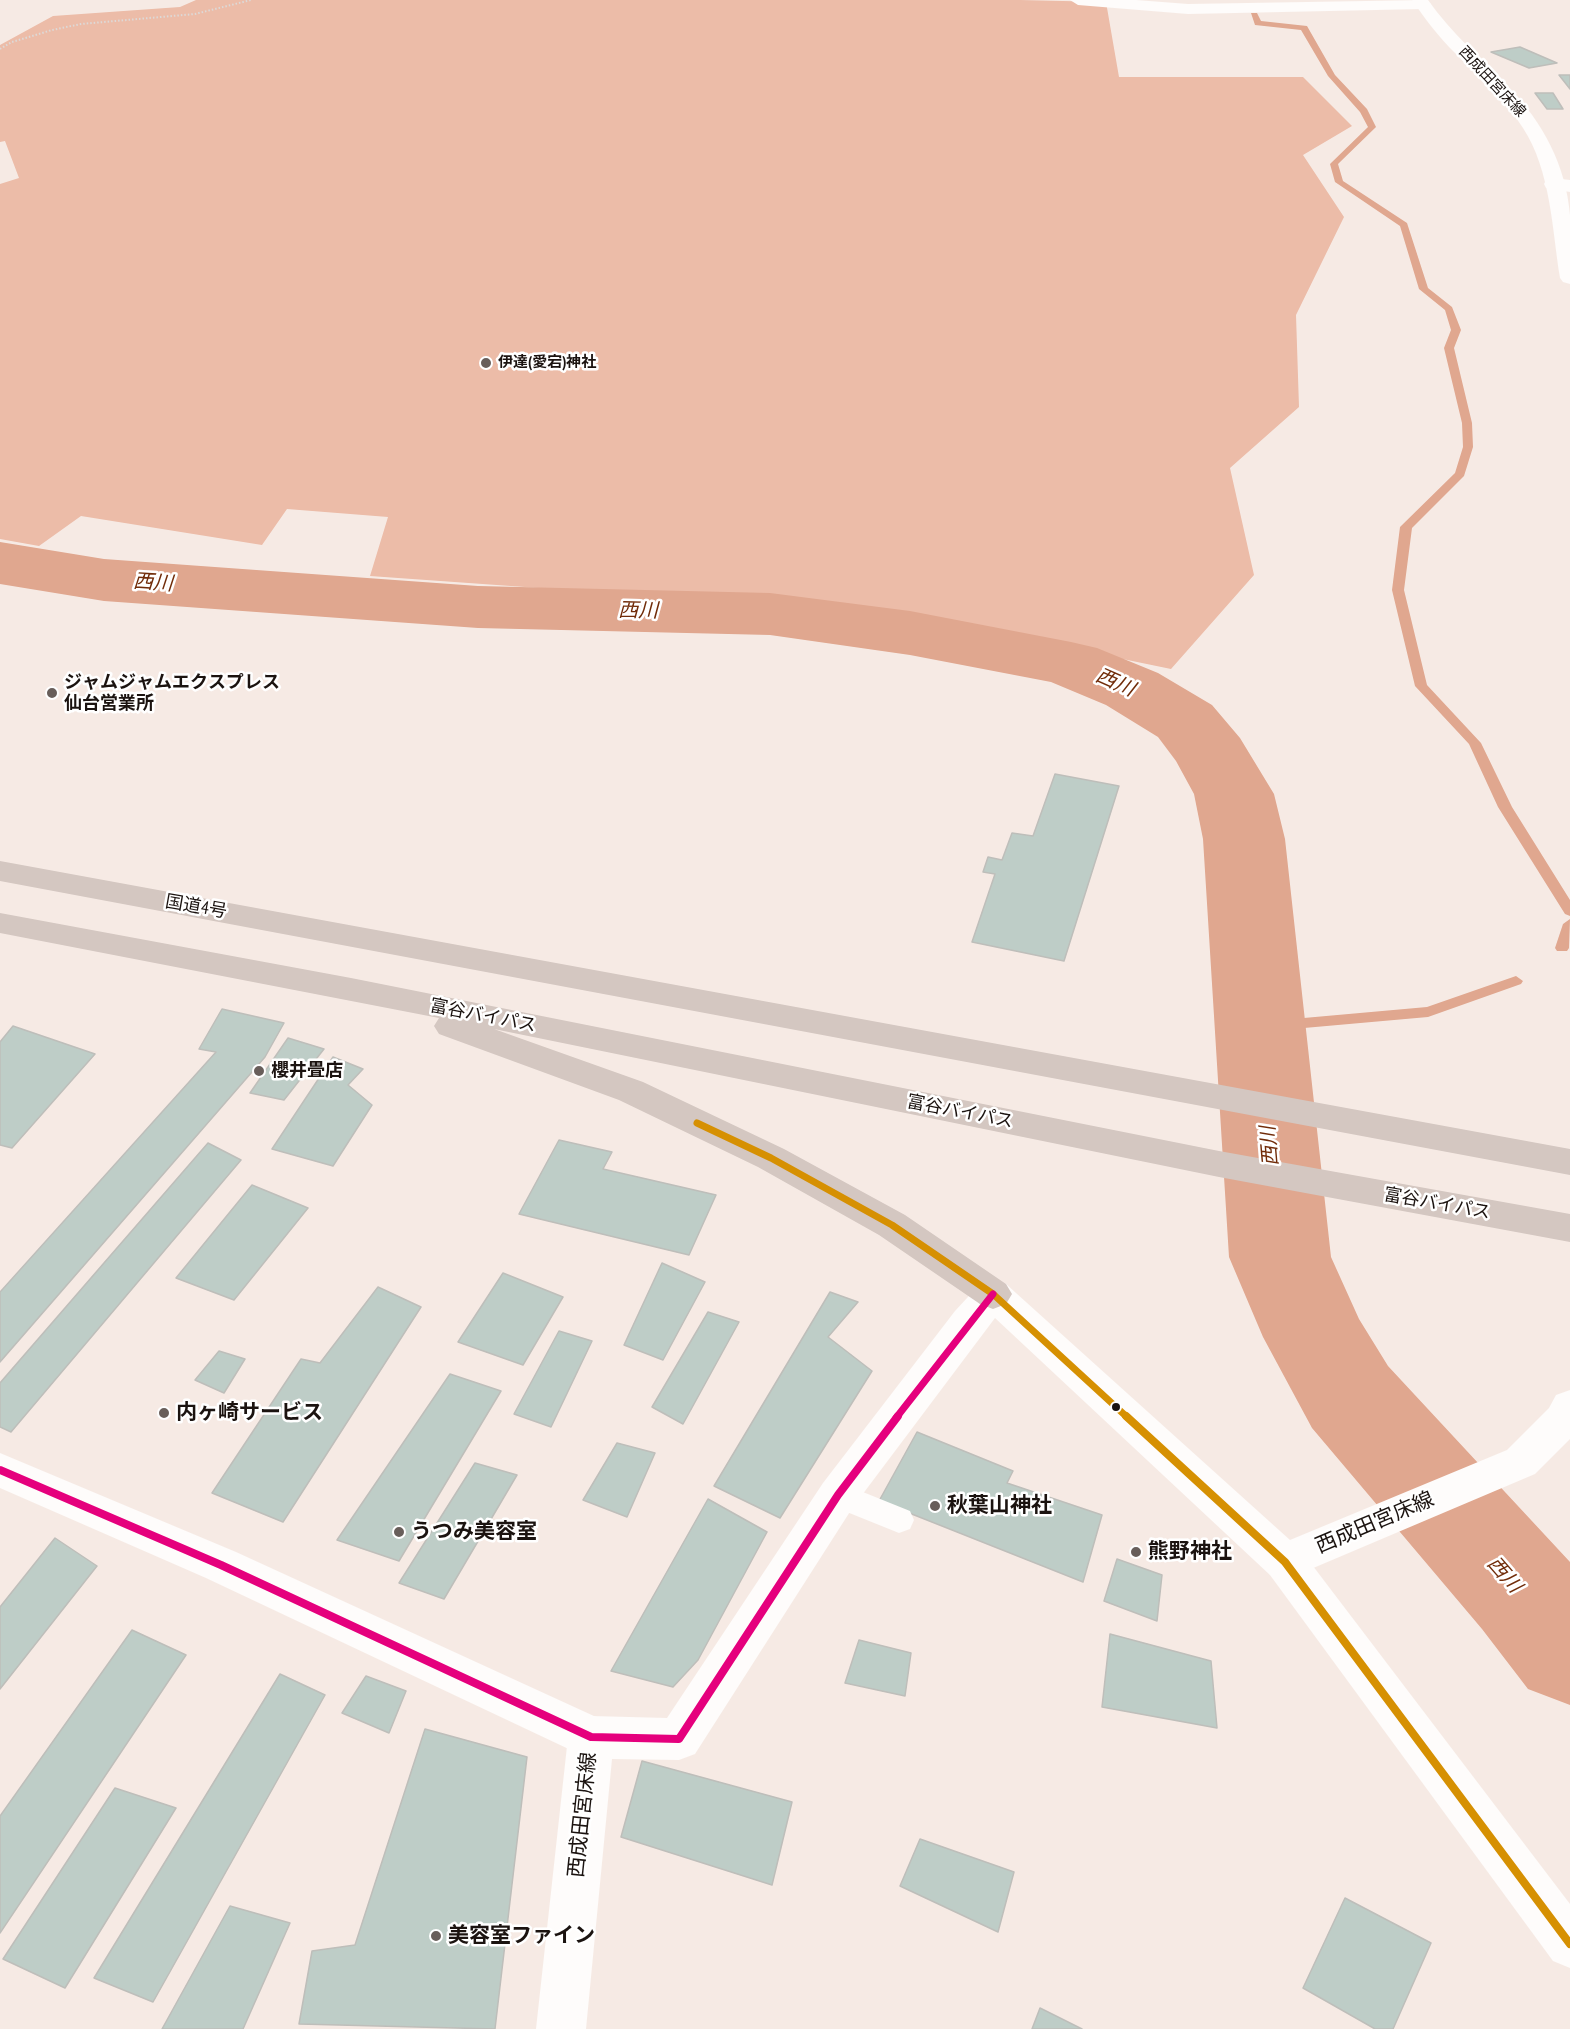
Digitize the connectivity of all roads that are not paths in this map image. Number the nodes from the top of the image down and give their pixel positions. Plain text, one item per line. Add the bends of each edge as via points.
1 (1078, 0) edge
2 (1421, 2) edge
3 (1562, 185) edge
4 (1570, 278) edge
5 (0, 871) edge
6 (0, 923) edge
7 (351, 989) junction
8 (1570, 1162) edge
9 (1570, 1228) edge
10 (993, 1294) junction
11 (1570, 1406) edge
12 (0, 1470) edge
13 (838, 1495) junction
14 (899, 1520) dead end
15 (1285, 1562) junction
16 (591, 1737) junction
17 (1570, 1944) edge
18 (561, 2029) edge

1 - 2 main road via 1188,9
2 - 3 main road, 西成田宮床線 via 1514,103 1533,128
3 - 4 main road, 西成田宮床線
5 - 8 highway, 国道4号
6 - 7 highway
7 - 9 highway, 富谷バイパス via 1219,1164
7 - 10 highway via 642,1096 771,1158 892,1225
10 - 13 main road, 西成田宮床線
10 - 15 main road
11 - 15 main road, 西成田宮床線 via 1564,1419 1521,1462
12 - 16 main road via 221,1566
13 - 14 lane
13 - 16 main road, 西成田宮床線 via 679,1739
15 - 17 main road
16 - 18 main road, 西成田宮床線

